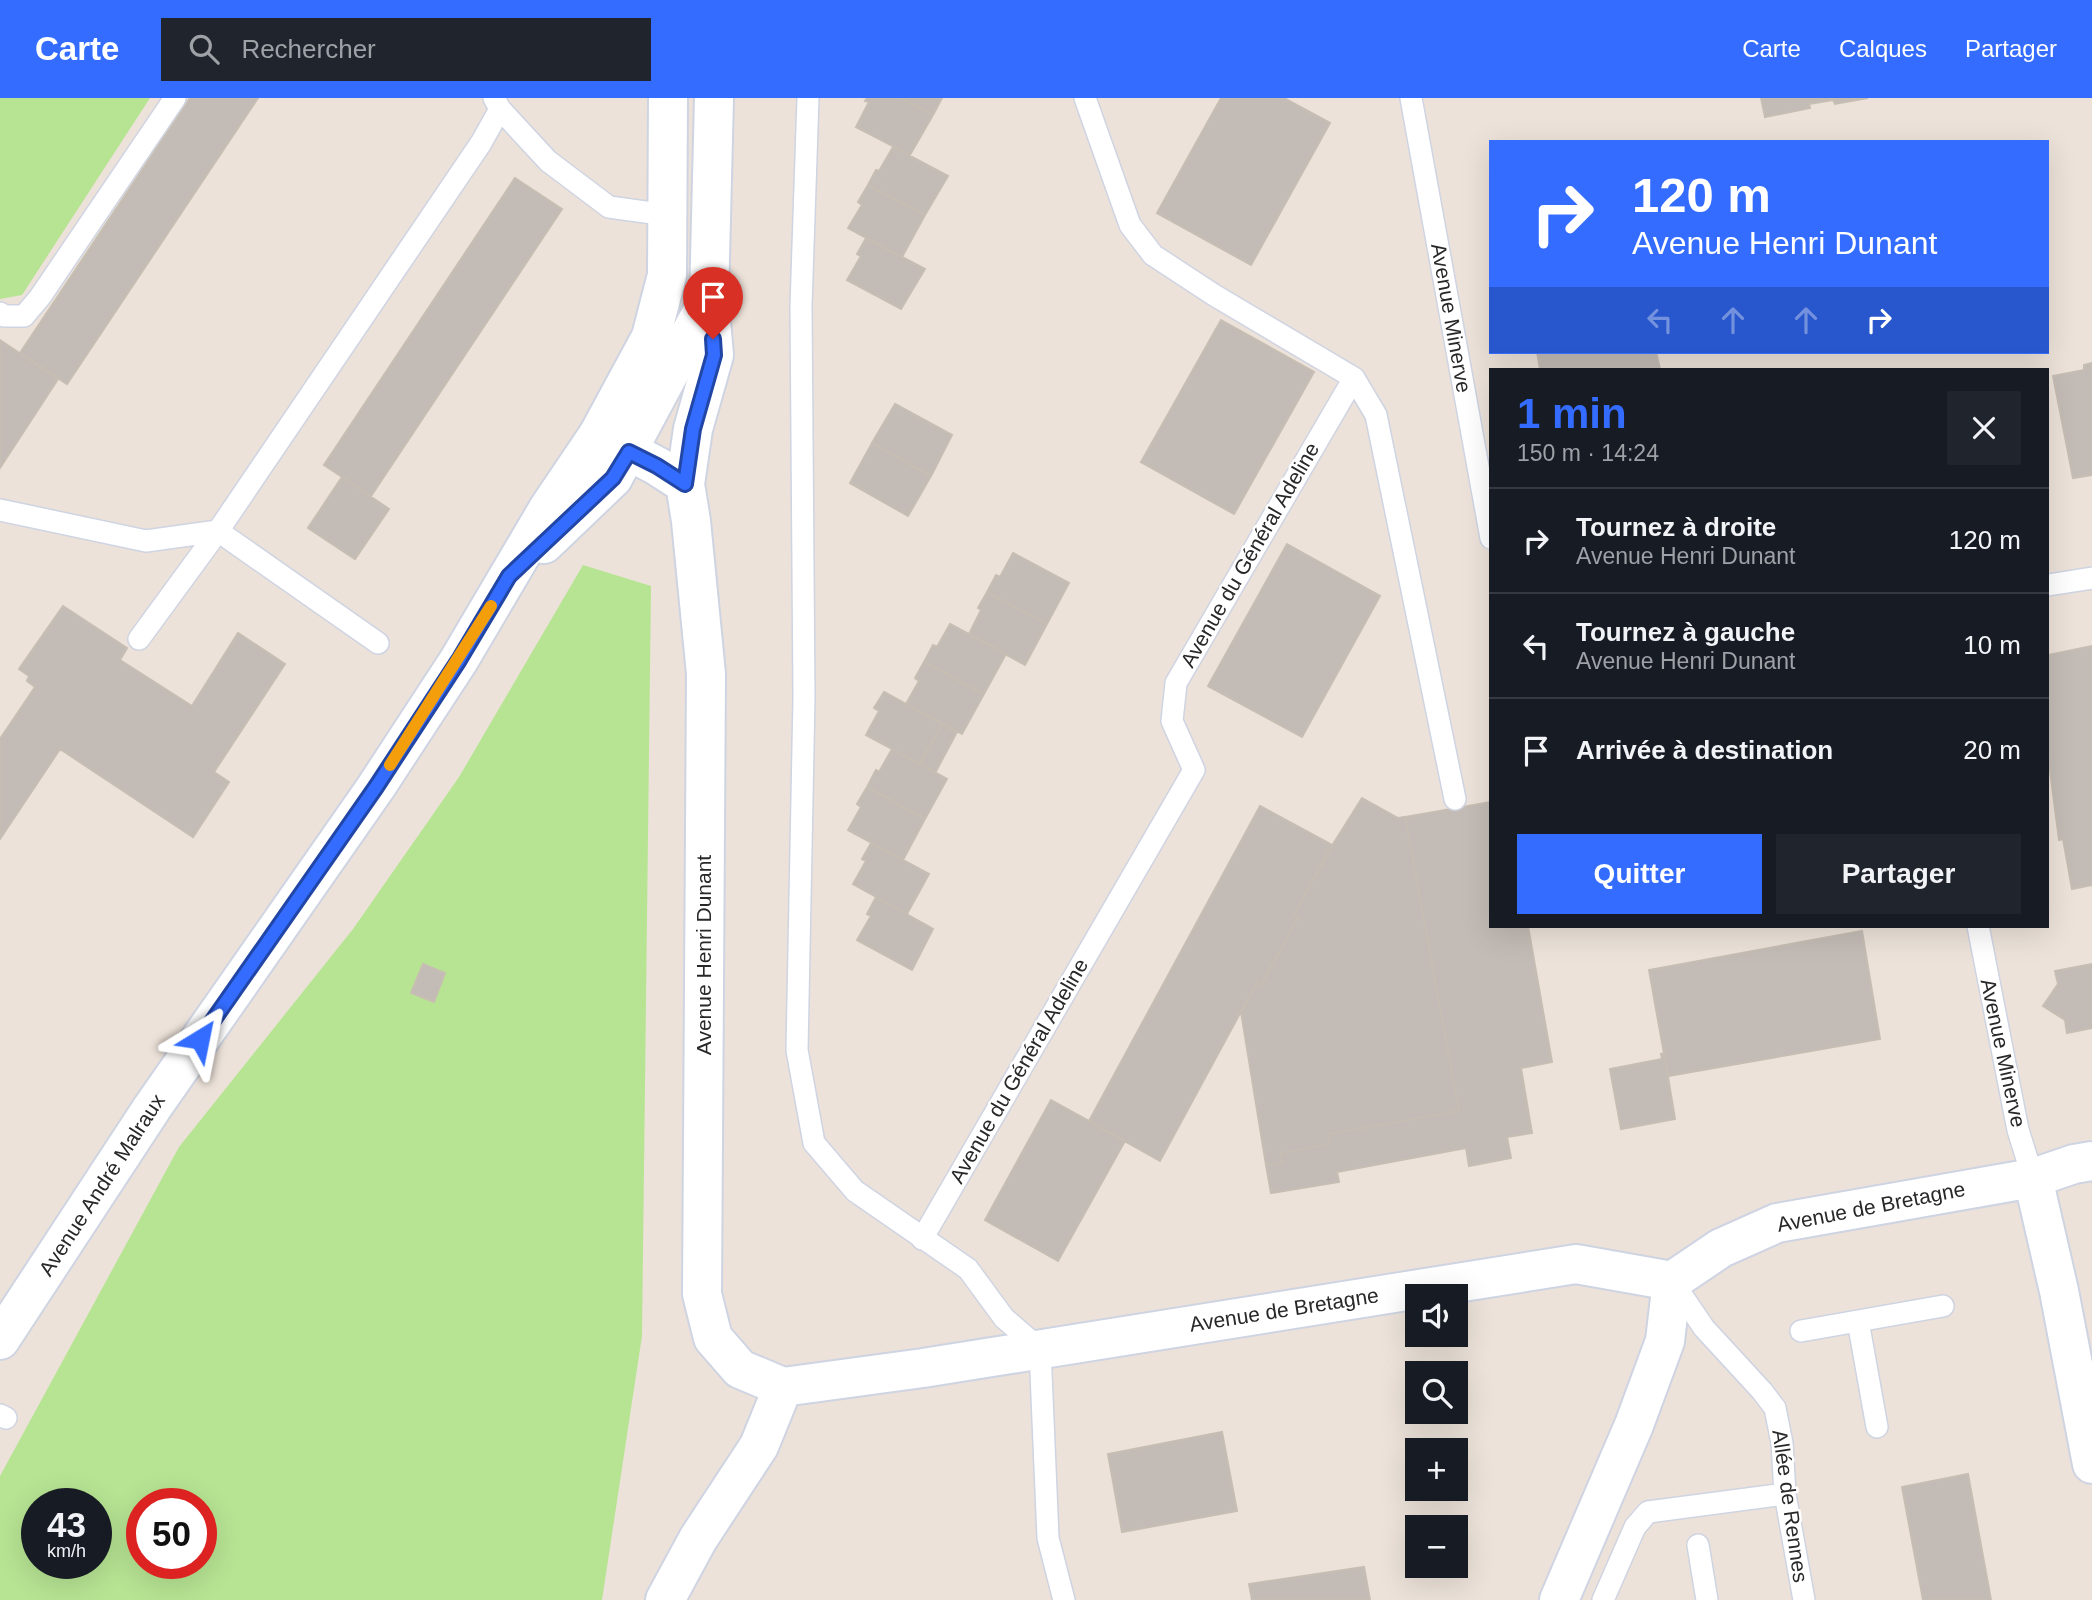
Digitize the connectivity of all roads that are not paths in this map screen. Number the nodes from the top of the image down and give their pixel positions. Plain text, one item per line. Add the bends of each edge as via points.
1 (175, 98) edge
2 (668, 98) edge
3 (714, 98) edge
4 (808, 98) edge
5 (1085, 98) edge
6 (1411, 98) edge
7 (497, 104) edge
8 (667, 215) junction
9 (709, 299) junction
10 (0, 313) edge
11 (1354, 378) junction
12 (614, 443) junction
13 (685, 484) junction
14 (0, 510) edge
15 (1489, 527) edge
16 (218, 531) junction
17 (2092, 578) edge
18 (2049, 585) edge
19 (139, 639) dead end
20 (378, 643) dead end
21 (1455, 799) dead end
22 (1978, 928) edge
23 (2092, 1161) edge
24 (2033, 1178) junction
25 (922, 1239) junction
26 (1672, 1281) junction
27 (1944, 1306) dead end
28 (1858, 1321) junction
29 (1801, 1331) dead end
30 (0, 1340) edge
31 (1040, 1349) junction
32 (783, 1387) junction
33 (1877, 1427) dead end
34 (2092, 1464) edge
35 (1785, 1494) junction
36 (1698, 1545) dead end
37 (665, 1600) edge
38 (1064, 1600) edge
39 (1559, 1600) edge
40 (1603, 1600) edge
41 (1707, 1600) edge
42 (1804, 1600) edge

1 - 10 lane via 40,297 24,316
2 - 8 street
3 - 9 street, Avenue Henri Dunant
4 - 25 lane via 801,306 804,697 797,1050 814,1143 855,1191
5 - 11 lane via 1130,225 1153,256
6 - 15 lane, Avenue Minerve
7 - 8 lane via 548,161 609,206
7 - 16 lane via 481,143
8 - 12 street via 667,275
9 - 12 street, Avenue Henri Dunant
9 - 13 street, Avenue Henri Dunant via 714,355 693,429
11 - 21 lane via 1376,415
11 - 25 lane, Avenue du Général Adeline via 1176,683 1172,721 1194,770
12 - 13 street
12 - 30 street, Avenue André Malraux via 548,509 459,660 376,787 152,1108
13 - 32 street, Avenue Henri Dunant via 706,674 702,1294 713,1338 740,1369
14 - 16 lane via 146,541
16 - 19 lane
16 - 20 lane
17 - 18 lane
22 - 24 lane, Avenue Minerve via 2018,1130
23 - 24 street, Avenue de Bretagne
24 - 26 street, Avenue de Bretagne via 1777,1223 1721,1248
24 - 34 street
25 - 31 lane via 968,1269 1004,1318
26 - 31 street, Avenue de Bretagne via 1576,1264
26 - 35 lane, Allée de Rennes via 1704,1328 1775,1408
26 - 39 street via 1665,1341
27 - 28 lane
28 - 29 lane
28 - 33 lane
31 - 32 street, Avenue de Bretagne
31 - 38 lane via 1048,1538
32 - 37 street via 759,1446 698,1539
35 - 40 lane via 1648,1512 1635,1527
35 - 42 lane, Allée de Rennes
36 - 41 lane

